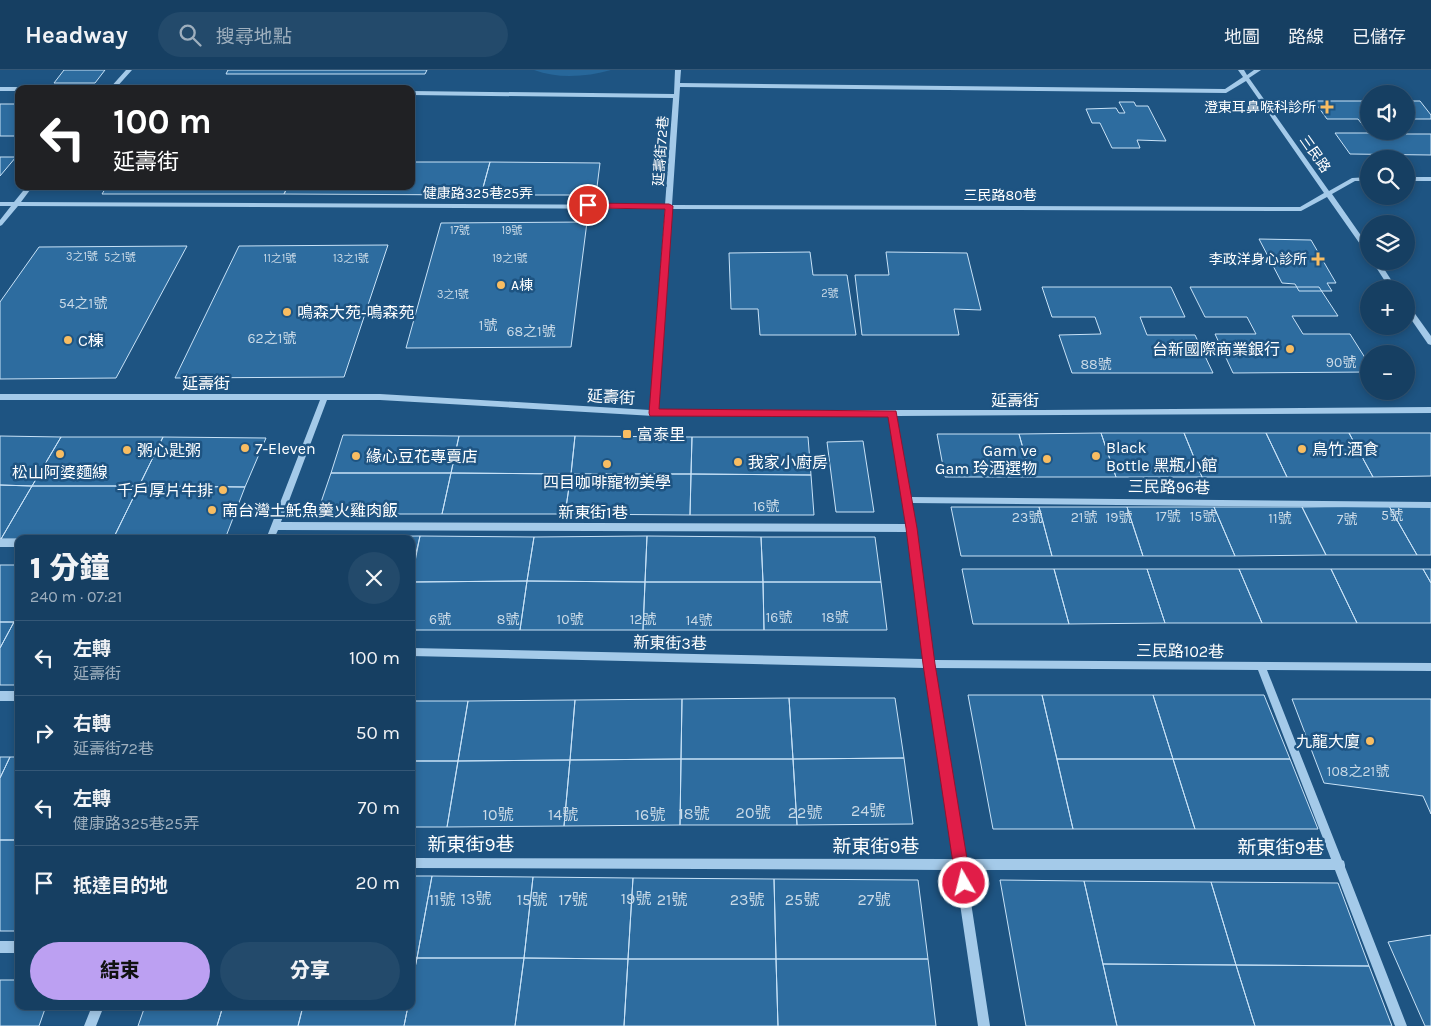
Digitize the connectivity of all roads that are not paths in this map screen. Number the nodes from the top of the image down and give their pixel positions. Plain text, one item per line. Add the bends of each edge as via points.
1 (129, 70) edge
2 (678, 70) edge
3 (1241, 70) edge
4 (1258, 70) edge
5 (1247, 78) junction
6 (116, 85) edge
7 (678, 85) junction
8 (0, 89) edge
9 (15, 89) edge
10 (415, 93) edge
11 (677, 96) junction
12 (1360, 179) edge
13 (1415, 179) edge
14 (1431, 179) edge
15 (27, 190) edge
16 (1328, 194) junction
17 (0, 204) edge
18 (16, 204) junction
19 (669, 206) junction
20 (0, 224) edge
21 (1360, 239) edge
22 (1415, 319) edge
23 (1431, 342) edge
24 (326, 396) junction
25 (0, 397) edge
26 (1431, 410) edge
27 (654, 413) junction
28 (892, 413) junction
29 (907, 500) junction
30 (1431, 505) edge
31 (275, 526) junction
32 (911, 528) junction
33 (272, 535) edge
34 (0, 543) edge
35 (15, 543) edge
36 (415, 652) edge
37 (929, 664) junction
38 (1261, 667) junction
39 (1431, 667) edge
40 (0, 696) edge
41 (15, 696) edge
42 (415, 863) edge
43 (961, 865) junction
44 (1340, 866) junction
45 (0, 947) edge
46 (15, 947) edge
47 (96, 1010) edge
48 (90, 1026) edge
49 (984, 1026) edge
50 (1401, 1026) edge

1 - 6 street
2 - 7 street, 延壽街72巷
3 - 5 street, 三民路
4 - 5 street
5 - 7 street via 1226,91
5 - 16 street, 三民路
7 - 11 street, 延壽街72巷
8 - 9 street
10 - 11 street
11 - 19 street, 延壽街72巷
12 - 16 street via 1354,179
13 - 14 street
15 - 18 street
16 - 19 street, 三民路80巷 via 1302,209
16 - 21 street, 三民路
17 - 18 street, 健康路325巷25弄
18 - 19 street, 健康路325巷25弄
18 - 20 street
19 - 27 street, 延壽街72巷
22 - 23 street
24 - 25 street, 延壽街
24 - 27 street, 延壽街
24 - 31 street
26 - 28 street, 延壽街
27 - 28 street, 延壽街
28 - 29 street
29 - 30 street, 三民路96巷
29 - 32 street
31 - 32 street, 新東街1巷
31 - 33 street
32 - 37 street
34 - 35 street
36 - 37 street, 新東街3巷
37 - 38 street, 三民路102巷
37 - 43 street
38 - 39 street, 三民路102巷
38 - 44 street
40 - 41 street
42 - 43 street, 新東街9巷
43 - 44 street, 新東街9巷
43 - 49 street
44 - 50 street
45 - 46 street
47 - 48 street

